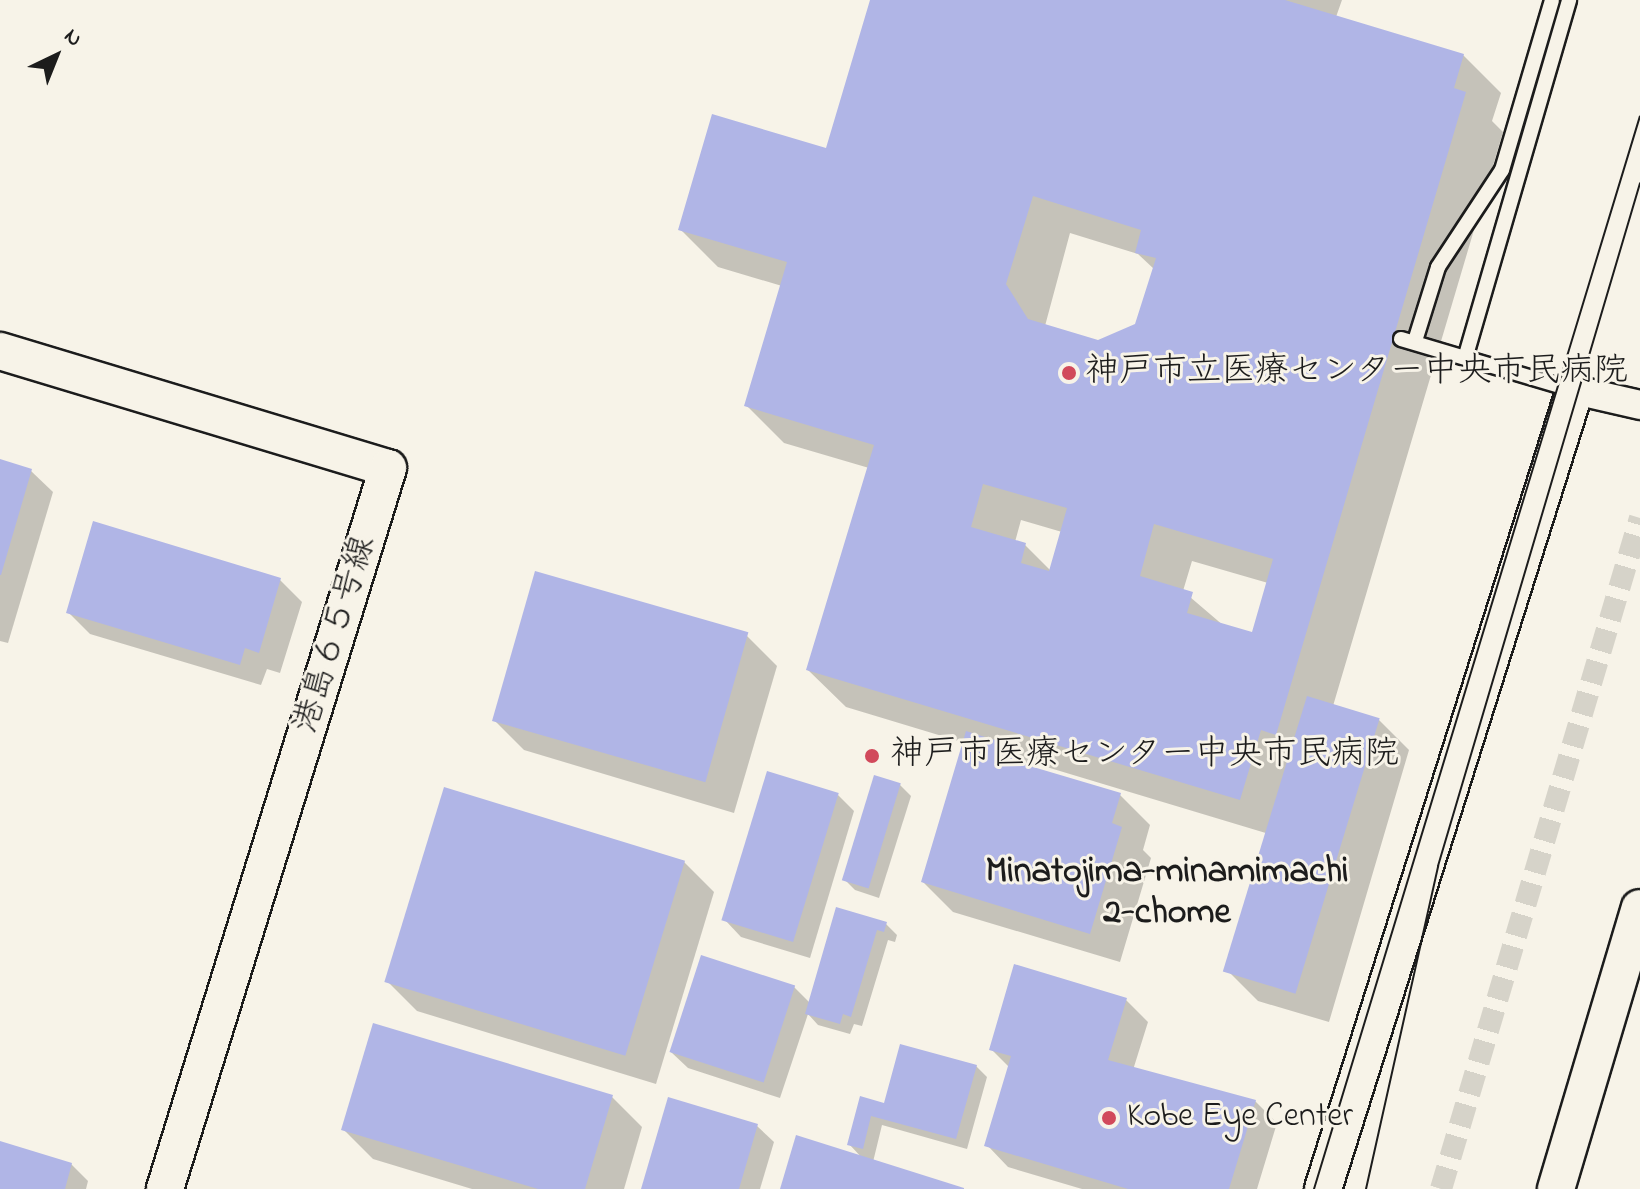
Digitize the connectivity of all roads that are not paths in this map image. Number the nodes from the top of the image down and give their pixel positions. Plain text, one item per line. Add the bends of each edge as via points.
1 (1552, 0) edge
2 (1569, 0) edge
3 (0, 351) edge
4 (1466, 355) junction
5 (1575, 390) junction
6 (1640, 405) edge
7 (1640, 908) edge
8 (165, 1189) edge
9 (1323, 1189) edge
10 (1556, 1189) edge

1 - 4 lane via 1502,170 1438,267 1408,340
2 - 4 lane
3 - 8 street, 港島６５号線 via 388,468
4 - 5 lane
5 - 6 street
5 - 9 street
7 - 10 street

